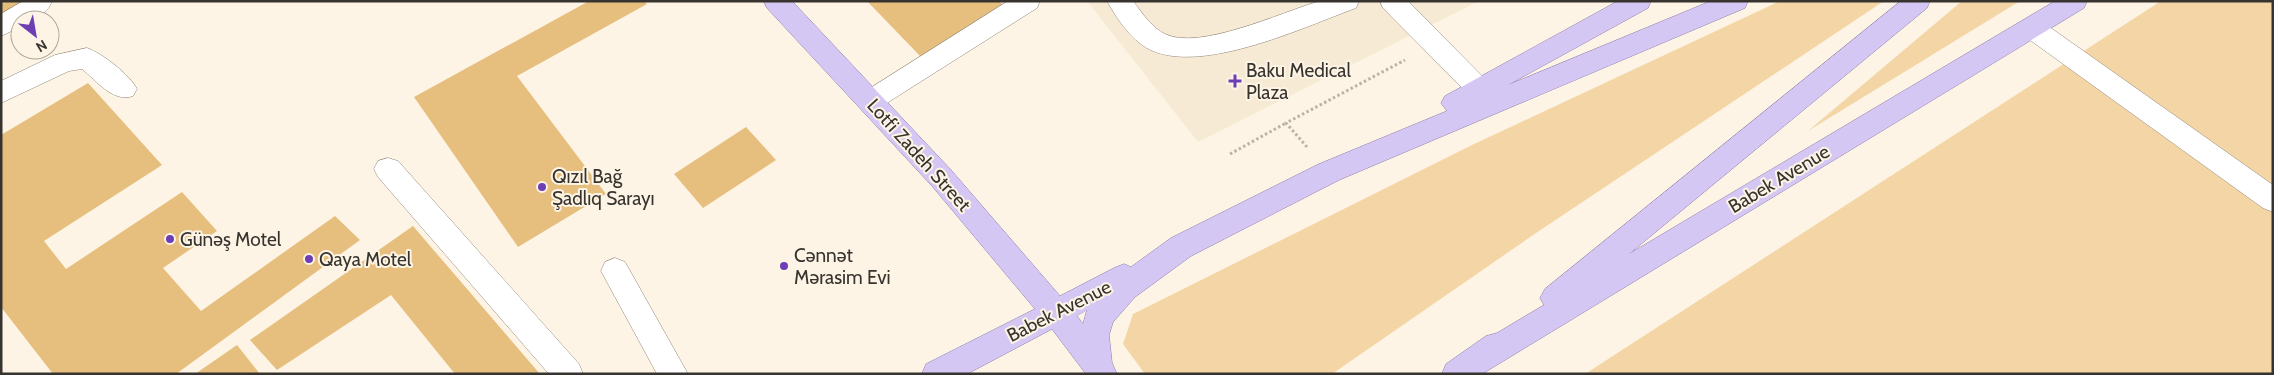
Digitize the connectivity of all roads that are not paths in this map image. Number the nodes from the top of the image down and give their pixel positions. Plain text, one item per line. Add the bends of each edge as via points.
1 (40, 1) edge
2 (776, 1) edge
3 (1028, 1) edge
4 (1119, 1) edge
5 (1347, 1) edge
6 (1392, 1) edge
7 (1639, 1) edge
8 (1736, 1) edge
9 (1918, 1) edge
10 (2075, 1) edge
11 (1, 26) edge
12 (2032, 28) junction
13 (124, 89) dead end
14 (1479, 89) junction
15 (1, 93) edge
16 (870, 101) junction
17 (388, 169) dead end
18 (1329, 172) junction
19 (2273, 200) edge
20 (1181, 247) junction
21 (615, 271) dead end
22 (1057, 313) junction
23 (1483, 357) junction
24 (1100, 370) edge
25 (568, 374) edge
26 (674, 374) edge
27 (937, 374) edge
28 (1457, 374) edge

1 - 11 lane
2 - 16 main road, Lotfi Zadeh Street
3 - 16 lane
4 - 5 lane via 1138,26 1162,44 1196,48 1229,42
6 - 14 lane
7 - 14 main road, Babek Avenue
8 - 18 main road, Babek Avenue
9 - 23 main road, Babek Avenue
10 - 12 main road, Babek Avenue
12 - 19 lane
12 - 23 main road, Babek Avenue
13 - 15 lane via 87,58 64,62
14 - 18 main road, Babek Avenue
16 - 22 main road, Lotfi Zadeh Street via 918,151
17 - 25 lane
18 - 20 main road, Babek Avenue
20 - 22 main road, Babek Avenue
20 - 24 main road, Babek Avenue via 1125,288 1100,315 1094,335
21 - 26 lane
22 - 24 main road, Lotfi Zadeh Street
22 - 27 main road, Babek Avenue
23 - 28 main road, Babek Avenue

